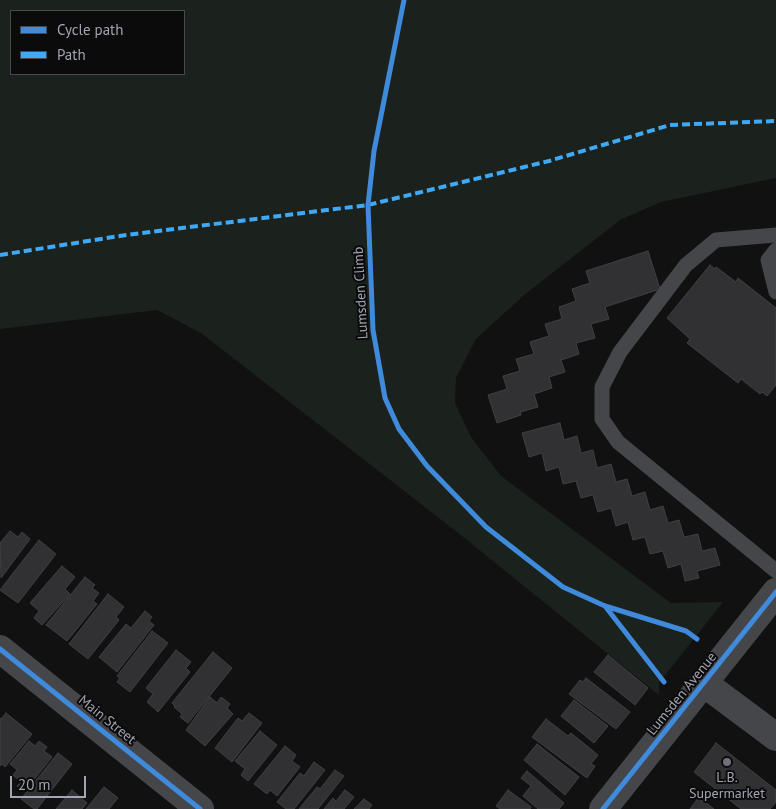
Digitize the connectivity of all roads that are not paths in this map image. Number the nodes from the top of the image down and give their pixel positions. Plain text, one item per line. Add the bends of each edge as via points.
1 (776, 235) edge
2 (776, 250) edge
3 (776, 292) edge
4 (776, 571) edge
5 (776, 592) edge
6 (0, 649) edge
7 (705, 684) junction
8 (776, 737) edge
9 (200, 809) edge
10 (603, 809) edge

1 - 4 lane via 716,240 686,265 620,352 602,387 602,419 618,442
2 - 3 lane via 768,260
5 - 7 street, Lumsden Avenue
6 - 9 street, Main Street
7 - 8 street
7 - 10 street, Lumsden Avenue

